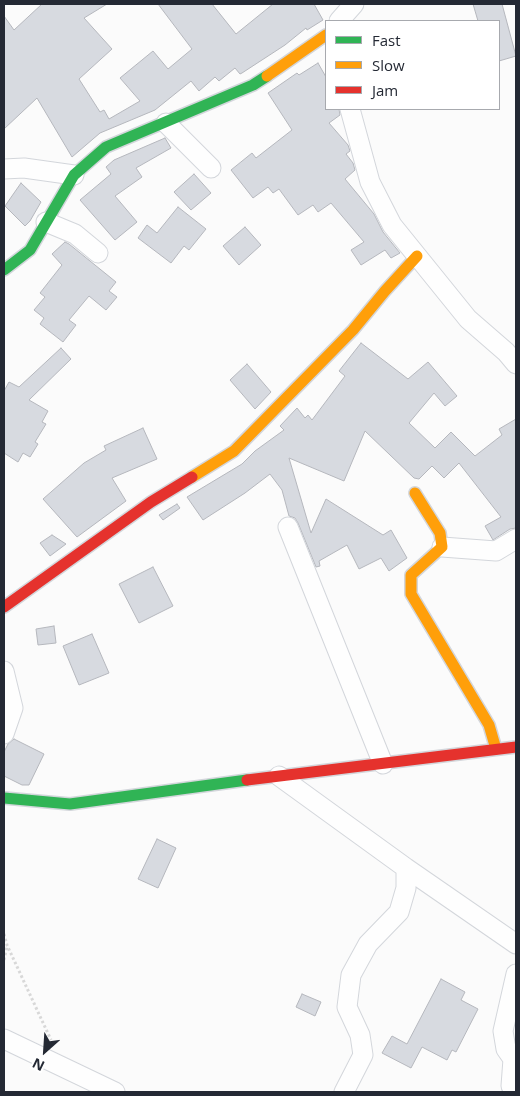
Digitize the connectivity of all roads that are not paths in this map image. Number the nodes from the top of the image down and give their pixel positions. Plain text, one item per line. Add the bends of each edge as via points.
1 (354, 4) edge
2 (340, 20) edge
3 (325, 39) edge
4 (350, 110) edge
5 (166, 122) junction
6 (210, 168) dead end
7 (4, 169) edge
8 (74, 175) junction
9 (46, 222) junction
10 (98, 253) dead end
11 (417, 256) junction
12 (4, 270) edge
13 (516, 364) edge
14 (415, 493) dead end
15 (288, 527) dead end
16 (516, 539) edge
17 (442, 547) junction
18 (4, 607) edge
19 (4, 671) edge
20 (4, 734) edge
21 (516, 747) edge
22 (496, 749) junction
23 (383, 764) junction
24 (279, 776) junction
25 (4, 798) edge
26 (406, 868) junction
27 (516, 944) edge
28 (516, 974) edge
29 (4, 1039) edge
30 (515, 1056) edge
31 (512, 1086) dead end
32 (115, 1092) edge
33 (344, 1092) edge

1 - 2 street
3 - 5 street via 253,85
4 - 11 street via 370,182 392,225
5 - 6 street
5 - 8 street via 106,147
7 - 8 street via 24,168
8 - 9 street
9 - 10 street via 75,234
9 - 12 street via 30,250
11 - 13 street via 468,319
11 - 18 street via 353,330 234,451 151,502
14 - 17 street via 440,534
15 - 23 street
16 - 17 street via 496,551
17 - 22 street via 411,575 411,594 489,725
19 - 20 street via 13,708
21 - 22 street
22 - 23 street
23 - 24 street
24 - 25 street via 70,804
24 - 26 street
26 - 27 street
26 - 33 street via 406,888 399,912 368,944 351,975 347,1007 360,1035 363,1055
28 - 30 street via 503,1031 506,1049
29 - 32 street
30 - 31 street

